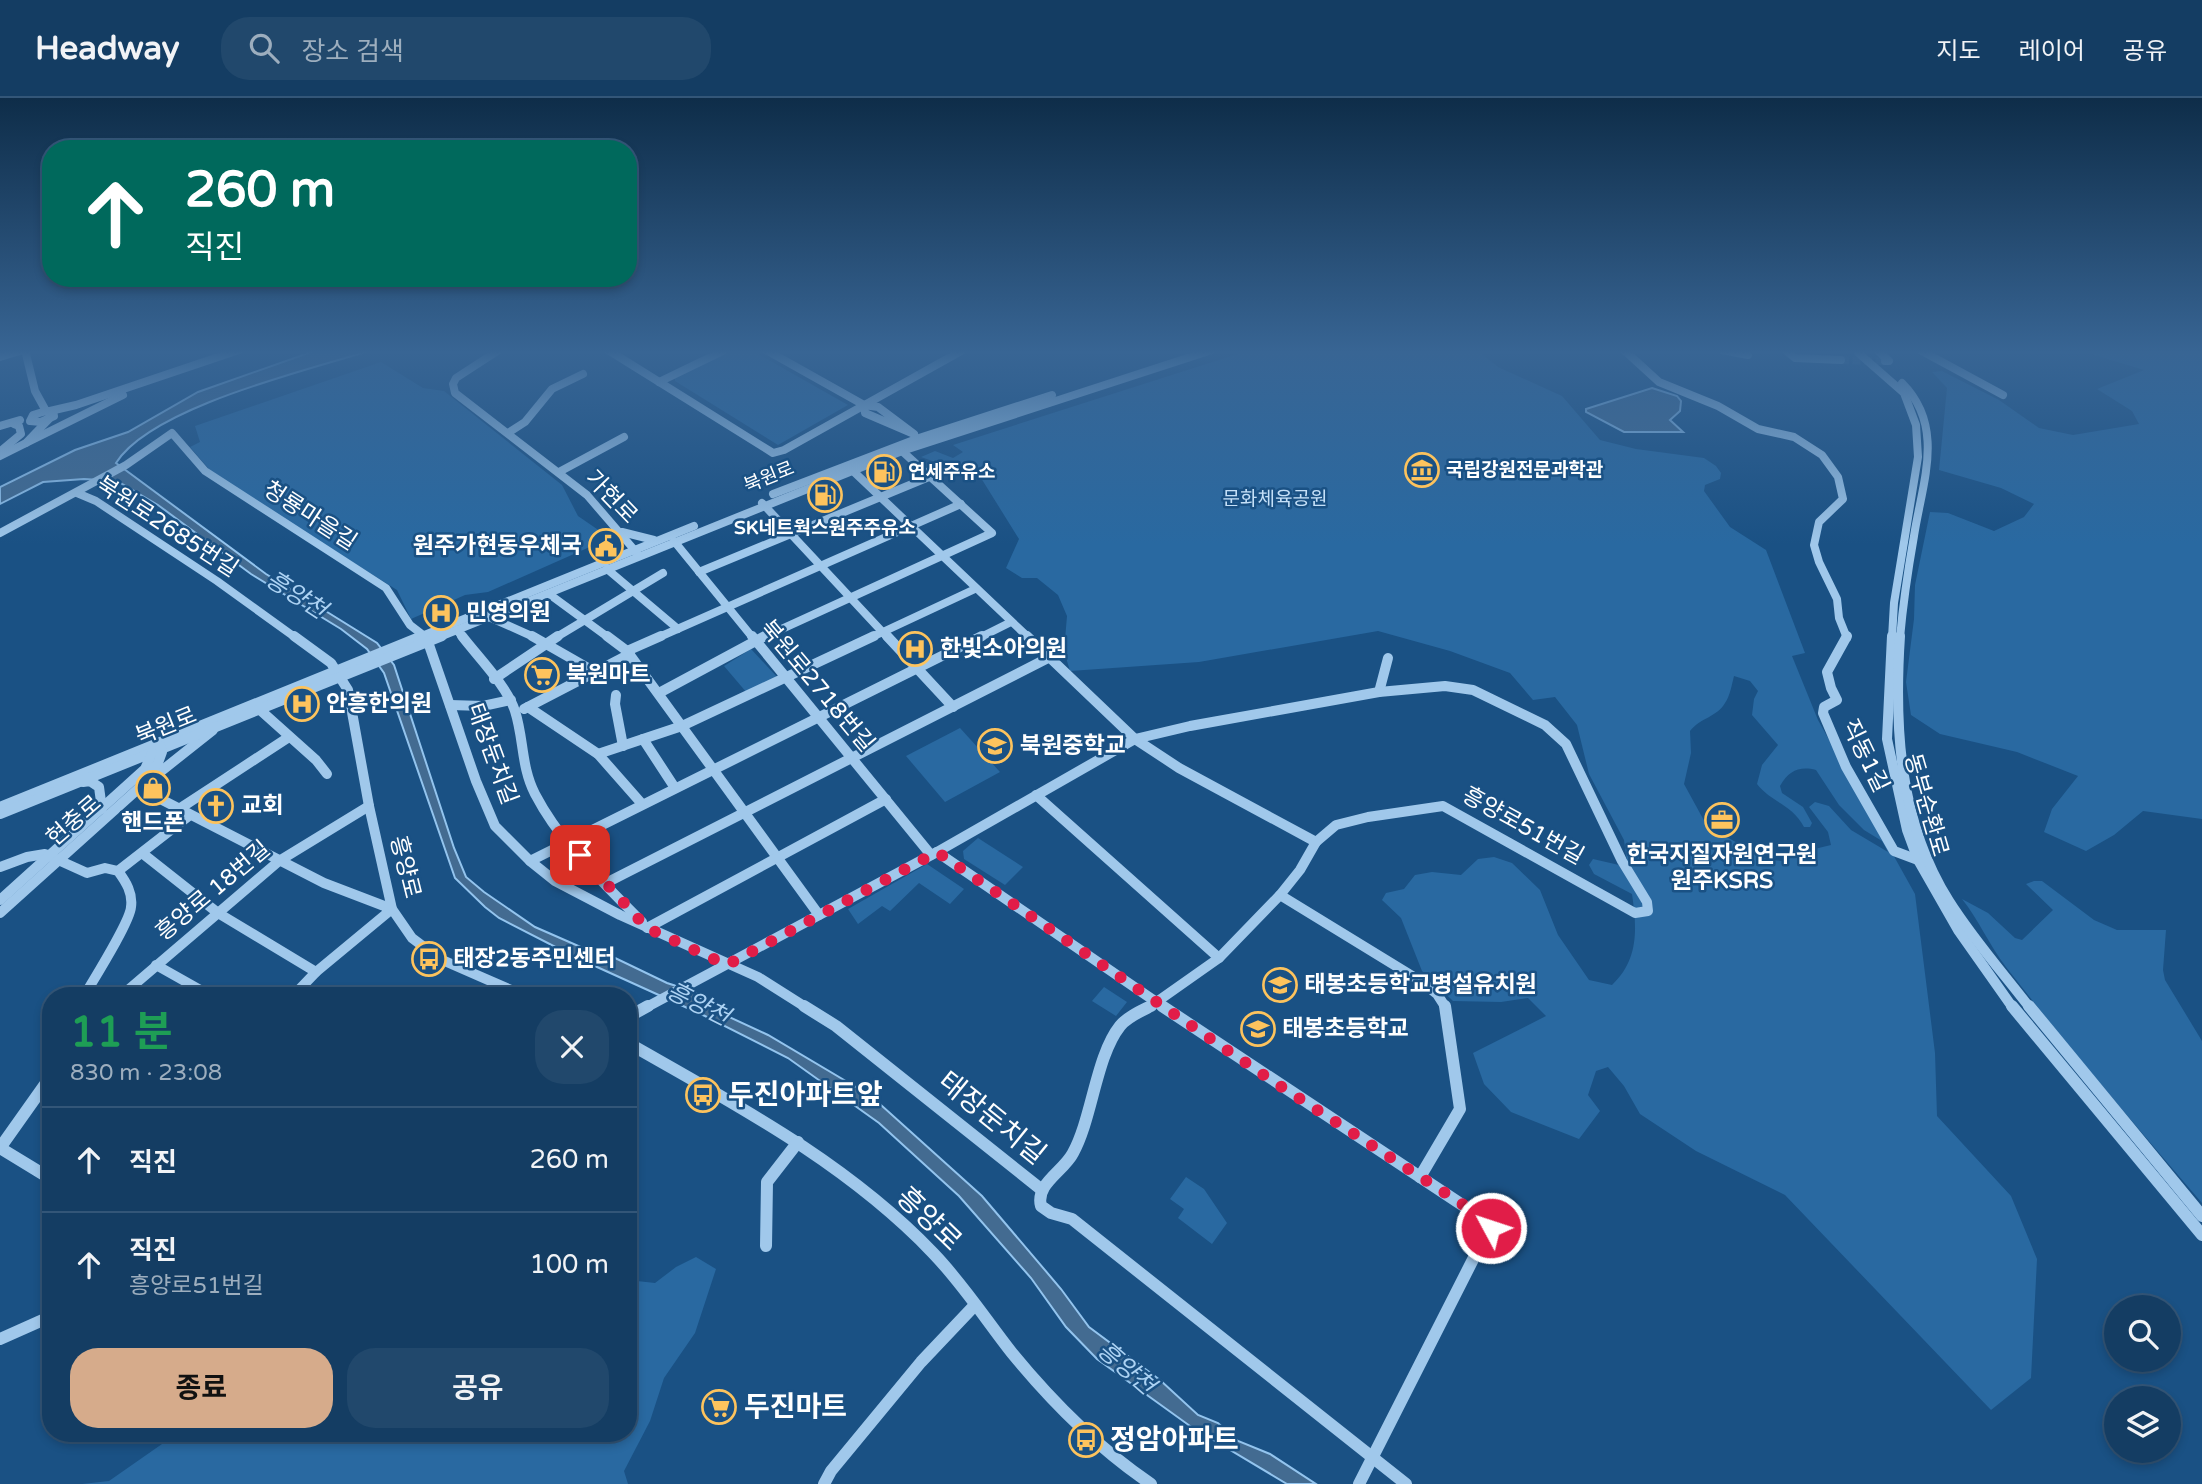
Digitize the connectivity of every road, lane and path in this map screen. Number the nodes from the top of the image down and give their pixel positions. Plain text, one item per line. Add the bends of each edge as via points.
1 (42, 415) junction
2 (84, 415) edge
3 (486, 415) edge
4 (531, 415) edge
5 (711, 415) edge
6 (847, 415) edge
7 (871, 415) edge
8 (992, 415) edge
9 (997, 415) edge
10 (1733, 415) edge
11 (1912, 415) edge
12 (1923, 415) edge
13 (14, 424) junction
14 (2, 426) edge
15 (508, 433) junction
16 (624, 437) dead end
17 (920, 438) junction
18 (26, 443) junction
19 (902, 451) junction
20 (0, 453) edge
21 (852, 470) junction
22 (559, 472) junction
23 (929, 477) junction
24 (77, 493) junction
25 (881, 498) junction
26 (761, 502) junction
27 (961, 504) junction
28 (911, 527) junction
29 (619, 531) junction
30 (0, 533) edge
31 (794, 535) junction
32 (658, 540) junction
33 (674, 541) junction
34 (638, 553) junction
35 (942, 555) junction
36 (821, 565) junction
37 (607, 569) junction
38 (699, 572) junction
39 (663, 573) dead end
40 (975, 589) junction
41 (633, 591) junction
42 (549, 594) junction
43 (851, 597) junction
44 (725, 607) junction
45 (489, 617) junction
46 (585, 620) junction
47 (1011, 622) junction
48 (678, 629) junction
49 (457, 631) junction
50 (883, 632) junction
51 (426, 638) junction
52 (755, 641) junction
53 (547, 643) junction
54 (629, 652) junction
55 (1048, 658) junction
56 (1388, 659) dead end
57 (916, 668) junction
58 (595, 672) junction
59 (341, 673) junction
60 (784, 678) junction
61 (494, 679) junction
62 (659, 692) junction
63 (1379, 692) junction
64 (616, 695) dead end
65 (511, 700) junction
66 (450, 705) junction
67 (953, 706) junction
68 (528, 707) junction
69 (259, 709) junction
70 (517, 713) junction
71 (818, 717) junction
72 (218, 726) junction
73 (682, 726) junction
74 (289, 737) junction
75 (1135, 738) junction
76 (643, 739) junction
77 (623, 746) junction
78 (155, 748) junction
79 (598, 754) junction
80 (852, 758) junction
81 (714, 770) junction
82 (327, 774) dead end
83 (76, 784) junction
84 (139, 788) junction
85 (675, 788) junction
86 (1036, 795) junction
87 (886, 799) junction
88 (642, 804) junction
89 (369, 806) junction
90 (0, 807) edge
91 (102, 809) junction
92 (179, 809) junction
93 (744, 813) junction
94 (0, 814) edge
95 (190, 815) junction
96 (567, 841) junction
97 (1316, 842) junction
98 (142, 853) junction
99 (934, 853) junction
100 (55, 857) junction
101 (779, 858) junction
102 (1918, 860) junction
103 (279, 861) junction
104 (530, 861) junction
105 (0, 867) edge
106 (118, 870) junction
107 (606, 883) junction
108 (1280, 895) junction
109 (0, 900) edge
110 (392, 909) junction
111 (0, 913) edge
112 (218, 913) junction
113 (819, 915) junction
114 (647, 928) junction
115 (1219, 958) junction
116 (156, 965) junction
117 (723, 967) junction
118 (316, 972) junction
119 (88, 987) edge
120 (131, 987) edge
121 (195, 987) edge
122 (302, 987) edge
123 (504, 987) edge
124 (1158, 1003) junction
125 (637, 1012) edge
126 (637, 1048) edge
127 (42, 1089) edge
128 (798, 1142) junction
129 (0, 1148) edge
130 (42, 1173) edge
131 (1420, 1177) junction
132 (1042, 1190) junction
133 (2202, 1216) edge
134 (2202, 1235) edge
135 (766, 1246) dead end
136 (975, 1305) junction
137 (42, 1320) edge
138 (0, 1339) edge
139 (1373, 1457) junction
140 (824, 1484) edge
141 (1150, 1484) edge
142 (1360, 1484) edge
143 (1406, 1484) edge

1 - 13 street
1 - 14 street
1 - 18 street
1 - 20 street via 22,439
2 - 18 street
3 - 15 street, 가현로
4 - 15 street
5 - 6 street via 773,453
7 - 17 street
8 - 17 street, 북원로
9 - 17 street, 북원로
10 - 102 street, 직동1길 via 1758,429 1794,438 1822,455 1838,477 1843,499 1816,526 1814,551 1835,594 1847,638 1828,662 1837,700 1824,707 1823,713 1846,766 1894,851
11 - 102 street, 동부순환로 via 1918,457 1894,603 1887,739 1893,777
12 - 133 street, 동부순환로 via 1929,444 1903,611 1899,684 1899,738 1922,846 1962,918 2049,1033
13 - 14 street
13 - 20 street via 21,434
15 - 22 street, 가현로
16 - 22 street, 가현로
17 - 19 street, 북원로
17 - 26 street, 북원로
18 - 20 street
19 - 21 street, 북원로
19 - 23 street
21 - 25 street
21 - 26 street, 북원로
22 - 29 street, 가현로
23 - 25 street
23 - 27 street
24 - 30 street
24 - 51 street, 청룡마을길 via 172,433 205,471 386,588 410,625
24 - 59 street, 북원로2685번길 via 96,500 217,581
25 - 28 street
25 - 31 street
26 - 31 street
26 - 32 street, 북원로
26 - 33 street, 북원로
27 - 28 street
27 - 35 street via 992,533
28 - 35 street
28 - 36 street
29 - 32 street
29 - 34 street, 가현로
31 - 36 street
31 - 38 street
32 - 34 street, 북원로
33 - 34 street, 북원로
33 - 38 street, 북원로2718번길
34 - 37 street, 북원로
34 - 51 street, 북원로
35 - 40 street
35 - 43 street
36 - 43 street
36 - 44 street
37 - 41 street
37 - 42 street, 북원로
38 - 44 street, 북원로2718번길
39 - 41 street
40 - 47 street
40 - 50 street
41 - 46 street
41 - 48 street
42 - 45 street, 북원로
42 - 46 street
43 - 50 street
43 - 52 street
44 - 48 street
44 - 52 street, 북원로2718번길
45 - 49 street, 북원로
45 - 53 street
46 - 53 street
46 - 54 street
47 - 55 street
47 - 57 street
48 - 54 street
49 - 51 street, 북원로
49 - 61 street
50 - 57 street
50 - 60 street
51 - 59 street, 북원로
51 - 66 street, 태장둔치길
52 - 60 street, 북원로2718번길
52 - 62 street
53 - 58 street
53 - 61 street
54 - 58 street
54 - 62 street
55 - 67 street
55 - 75 street
56 - 63 street
57 - 67 street
57 - 71 street
58 - 68 street
59 - 69 street, 북원로
59 - 78 street, 북원로
59 - 89 street, 흥양로
60 - 71 street, 북원로2718번길
60 - 73 street
61 - 65 street
62 - 73 street
63 - 75 street, 흥양로51번길
63 - 97 street, 흥양로51번길 via 1445,686 1472,690 1545,725 1566,744 1648,911 1635,913 1443,806 1336,825
64 - 77 street
65 - 66 street via 483,706
65 - 70 street
66 - 104 street, 태장둔치길 via 495,826
67 - 80 street
68 - 70 street
68 - 79 street
69 - 72 street, 북원로
69 - 74 street
70 - 96 street via 524,767 540,804
71 - 80 street, 북원로2718번길
71 - 81 street
72 - 78 street, 북원로
72 - 84 street
73 - 76 street
73 - 81 street
74 - 82 street
74 - 92 street
75 - 86 street, 흥양로51번길
75 - 97 street via 1179,768
76 - 77 street
76 - 85 street
77 - 79 street
78 - 83 street, 북원로
78 - 84 street, 현충로 via 158,763
78 - 90 street, 북원로
78 - 91 street, 현충로 via 145,769
79 - 88 street
80 - 87 street, 북원로2718번길
80 - 93 street
81 - 85 street
81 - 93 street
83 - 91 street via 96,783
83 - 94 street, 북원로
84 - 92 street
84 - 100 street, 현충로
85 - 88 street
86 - 99 street, 흥양로51번길
86 - 115 street
87 - 99 street, 북원로2718번길
87 - 101 street
88 - 96 street
89 - 103 street, 흥양로 18번길
89 - 110 street, 흥양로
91 - 100 street, 현충로
92 - 95 street
93 - 101 street
93 - 107 street
95 - 98 street
95 - 103 street
96 - 104 street
96 - 107 street
97 - 108 street, 흥양로51번길
98 - 106 street
98 - 112 street
99 - 113 street, 흥양로51번길
99 - 124 street
100 - 105 street via 38,852
100 - 106 street via 87,873
100 - 109 street, 현충로
100 - 111 street, 현충로
101 - 113 street
101 - 114 street
102 - 134 street, 동부순환로 via 1958,930 2015,1010
103 - 110 street
103 - 112 street, 흥양로 18번길
104 - 114 street, 태장둔치길 via 555,881
106 - 119 street via 129,887 131,911
107 - 114 street
108 - 115 street, 흥양로51번길
108 - 131 street via 1422,982 1447,1008 1460,1110
110 - 118 street
110 - 123 street, 흥양로 via 412,938 440,959
112 - 116 street, 흥양로 18번길
112 - 118 street
113 - 117 street, 흥양로51번길
114 - 117 street, 태장둔치길
115 - 124 street, 흥양로51번길
116 - 120 street, 흥양로 18번길
116 - 121 street, 흥양로 18번길
117 - 125 street, 흥양로51번길
117 - 132 street, 태장둔치길 via 758,977 836,1026
118 - 122 street
124 - 131 street
124 - 132 street, 흥양로51번길 via 1120,1026 1073,1153
126 - 128 street, 흥양로
127 - 129 street
128 - 135 street via 767,1182
128 - 136 street, 흥양로 via 933,1253
129 - 130 street
131 - 139 street via 1487,1220 1491,1228
132 - 139 street, 태장둔치길 via 1041,1206 1072,1219
136 - 140 street via 921,1362
136 - 141 street, 흥양로 via 1057,1405 1122,1466
137 - 138 street
139 - 142 street
139 - 143 street, 태장둔치길

